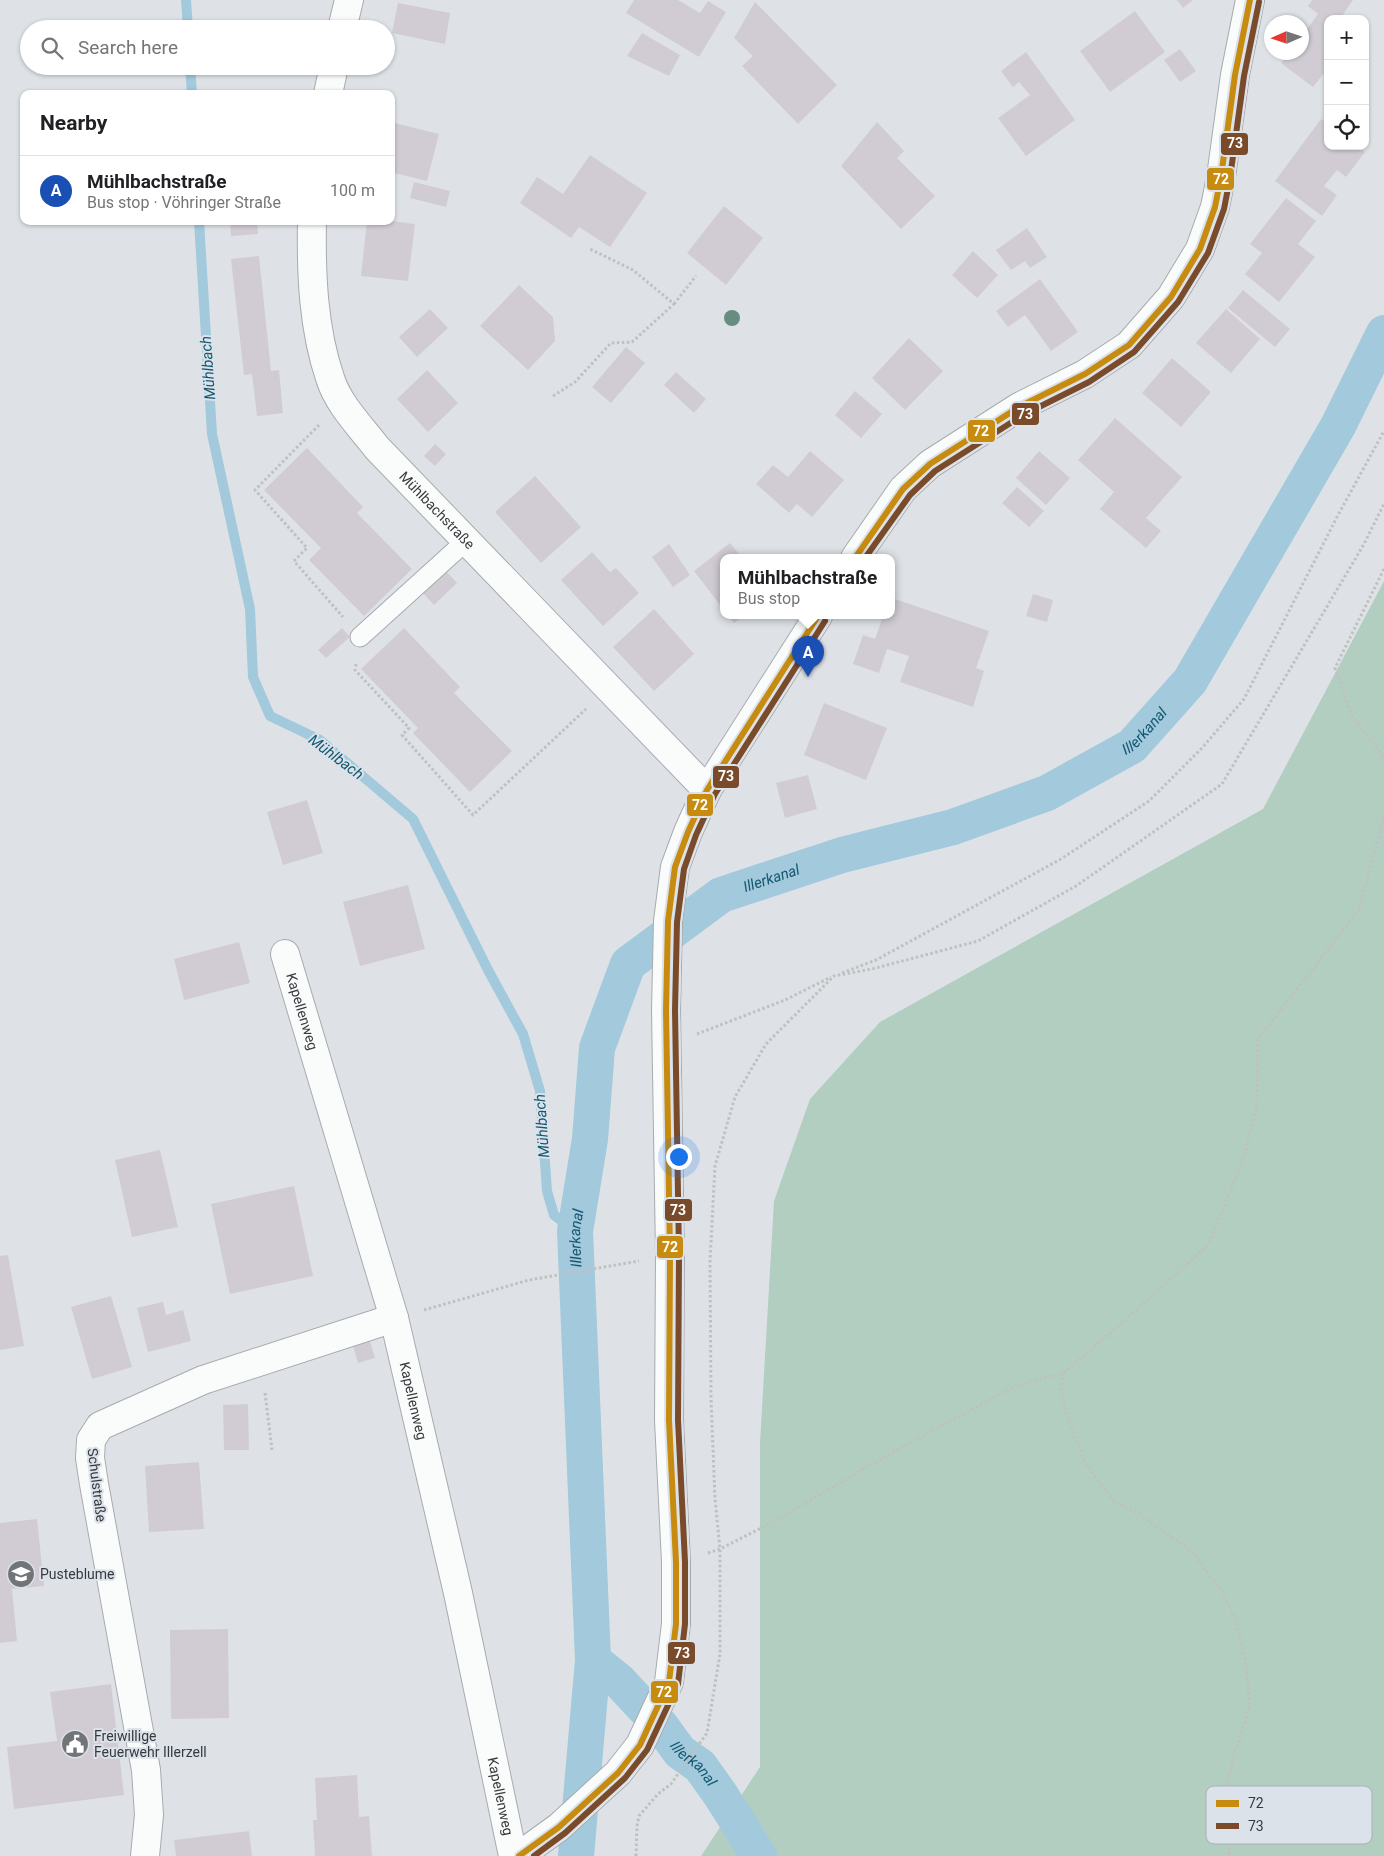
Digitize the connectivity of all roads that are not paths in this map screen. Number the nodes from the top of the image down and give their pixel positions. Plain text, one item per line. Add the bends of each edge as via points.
1 (349, 0) edge
2 (1250, 0) edge
3 (344, 20) edge
4 (332, 75) edge
5 (329, 90) edge
6 (312, 225) edge
7 (466, 541) junction
8 (858, 554) edge
9 (816, 619) edge
10 (360, 637) road end
11 (706, 790) junction
12 (285, 954) dead end
13 (394, 1318) junction
14 (145, 1856) edge
15 (513, 1856) edge
16 (519, 1856) edge

1 - 3 street
2 - 8 street via 1215,208 1200,249 1171,297 1129,346 1085,374 1019,407 930,464 903,488
4 - 5 street
6 - 7 street, Mühlbachstraße via 312,278 318,328 330,379 344,406 377,448
7 - 10 lane
7 - 11 street, Mühlbachstraße
9 - 11 street
11 - 16 street via 675,867 668,921 669,1420 676,1562 676,1624 669,1682 640,1745 618,1773 559,1827
12 - 13 street, Kapellenweg
13 - 14 street, Schulstraße via 203,1380 100,1426 91,1440 90,1458 146,1770 149,1815
13 - 15 street, Kapellenweg via 458,1593

